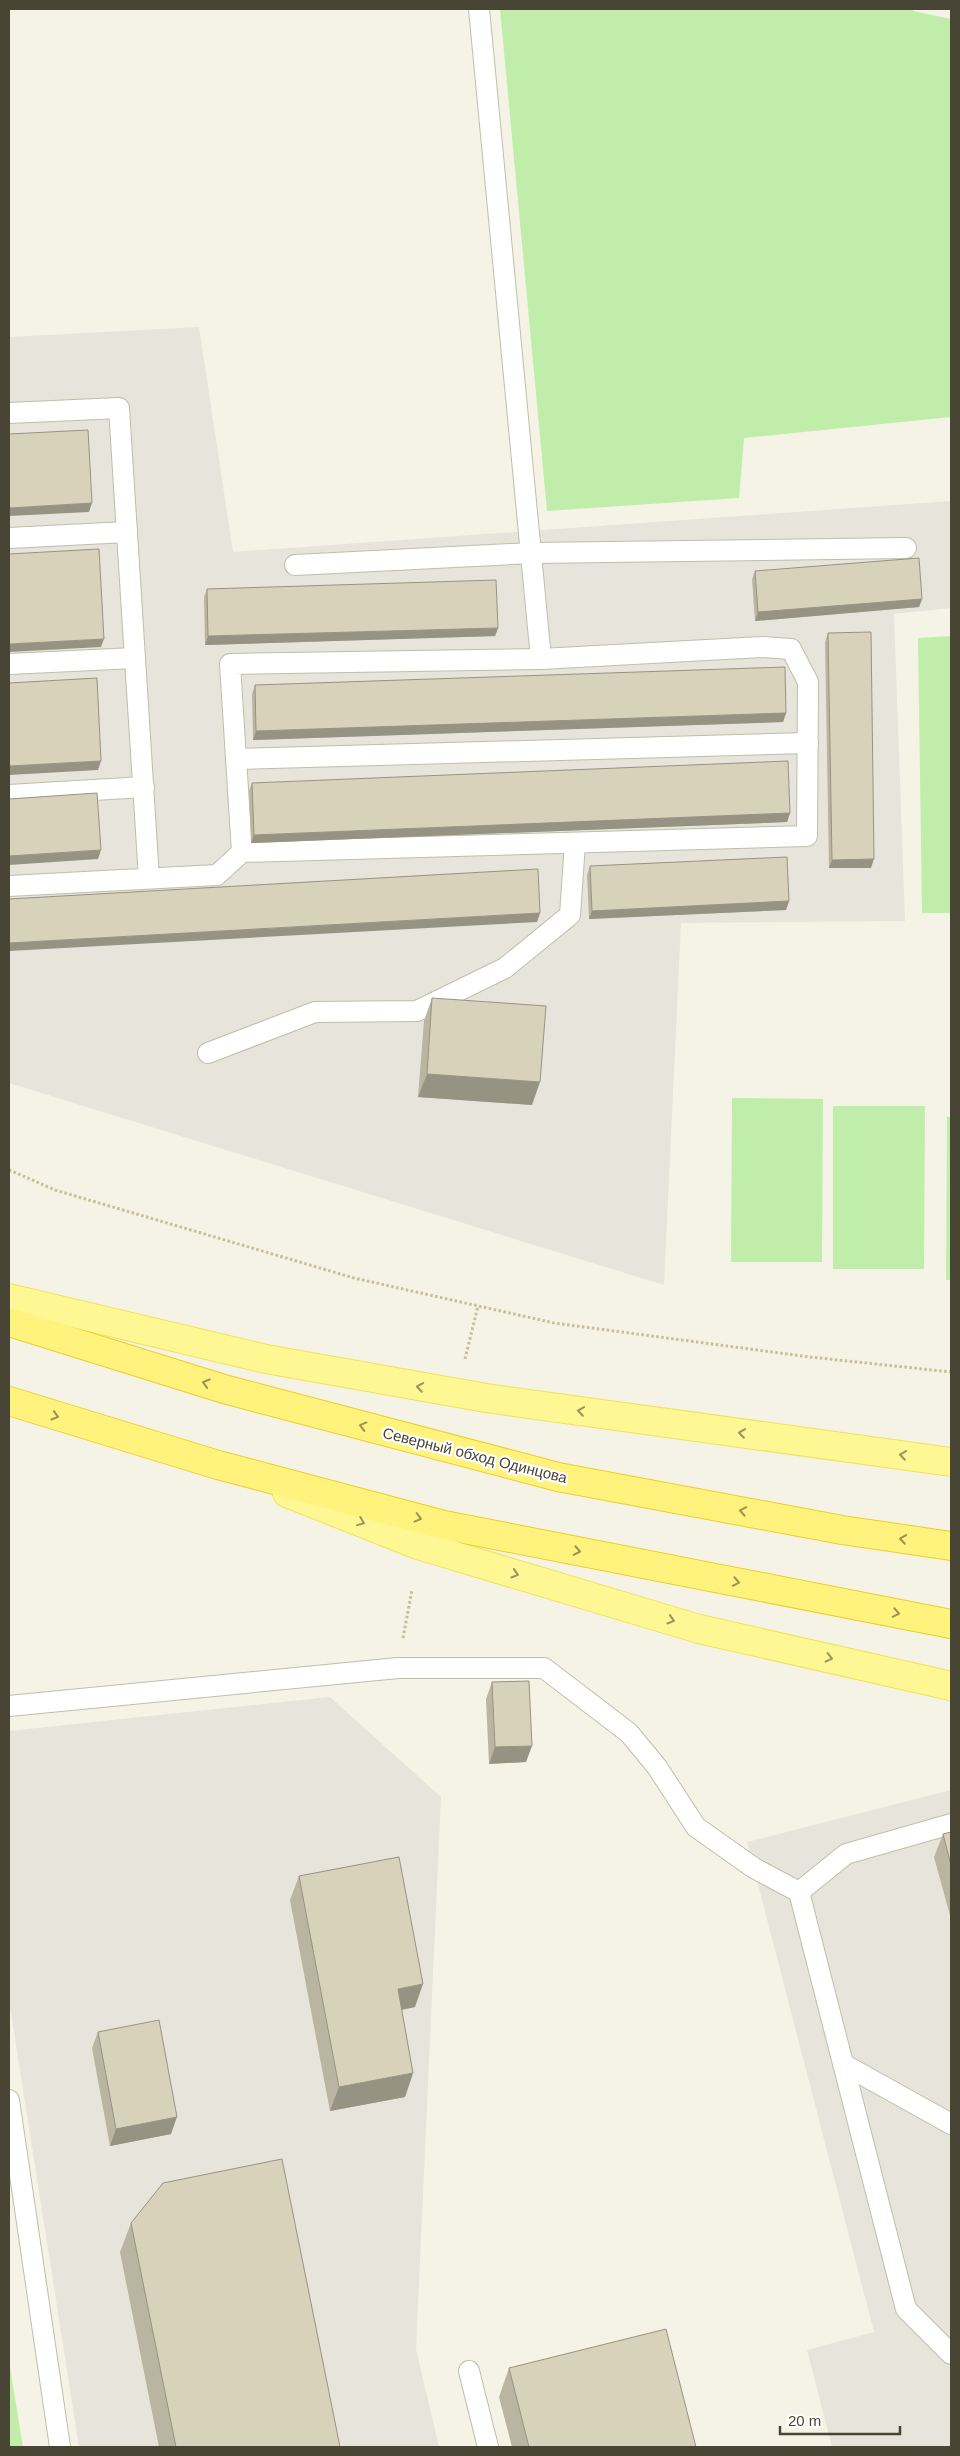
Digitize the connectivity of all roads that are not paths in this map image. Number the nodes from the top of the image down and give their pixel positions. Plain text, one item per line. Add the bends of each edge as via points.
1 (479, 9) edge
2 (9, 413) edge
3 (127, 532) junction
4 (9, 538) edge
5 (906, 548) dead end
6 (532, 553) junction
7 (295, 565) dead end
8 (135, 658) junction
9 (541, 659) junction
10 (9, 664) edge
11 (808, 743) junction
12 (236, 759) junction
13 (144, 787) junction
14 (9, 794) edge
15 (575, 843) junction
16 (242, 852) junction
17 (149, 878) junction
18 (9, 886) edge
19 (208, 1053) dead end
20 (9, 1298) edge
21 (9, 1322) edge
22 (9, 1401) edge
23 (951, 1462) edge
24 (218, 1466) junction
25 (951, 1546) edge
26 (951, 1624) edge
27 (951, 1686) edge
28 (9, 1706) edge
29 (951, 1824) edge
30 (799, 1892) junction
31 (843, 2064) junction
32 (9, 2100) edge
33 (951, 2124) edge
34 (951, 2354) edge
35 (469, 2370) dead end
36 (60, 2447) edge
37 (488, 2447) edge

1 - 6 lane
2 - 3 lane via 119,408
3 - 4 lane
3 - 8 lane
5 - 6 lane
6 - 7 lane
6 - 9 lane
8 - 10 lane
8 - 13 lane
9 - 11 lane via 762,647 790,650 808,682
9 - 12 lane via 230,664
11 - 12 lane
11 - 15 lane via 807,836
12 - 16 lane
13 - 14 lane
13 - 17 lane
15 - 16 lane
15 - 19 lane via 570,915 505,968 417,1011 315,1012
16 - 17 lane via 217,874
17 - 18 lane
23 -> 20 main road via 476,1397 266,1359
25 -> 21 highway, Северный обход Одинцова via 842,1530 558,1477 224,1389
22 -> 24 highway
24 -> 26 highway via 444,1525
24 -> 27 main road via 427,1548 699,1628
28 - 30 lane via 398,1668 544,1668 629,1733 657,1767 696,1827 754,1868
29 - 30 lane via 846,1854
30 - 31 lane
31 - 33 lane
31 - 34 lane via 906,2309
32 - 36 lane
35 - 37 lane

